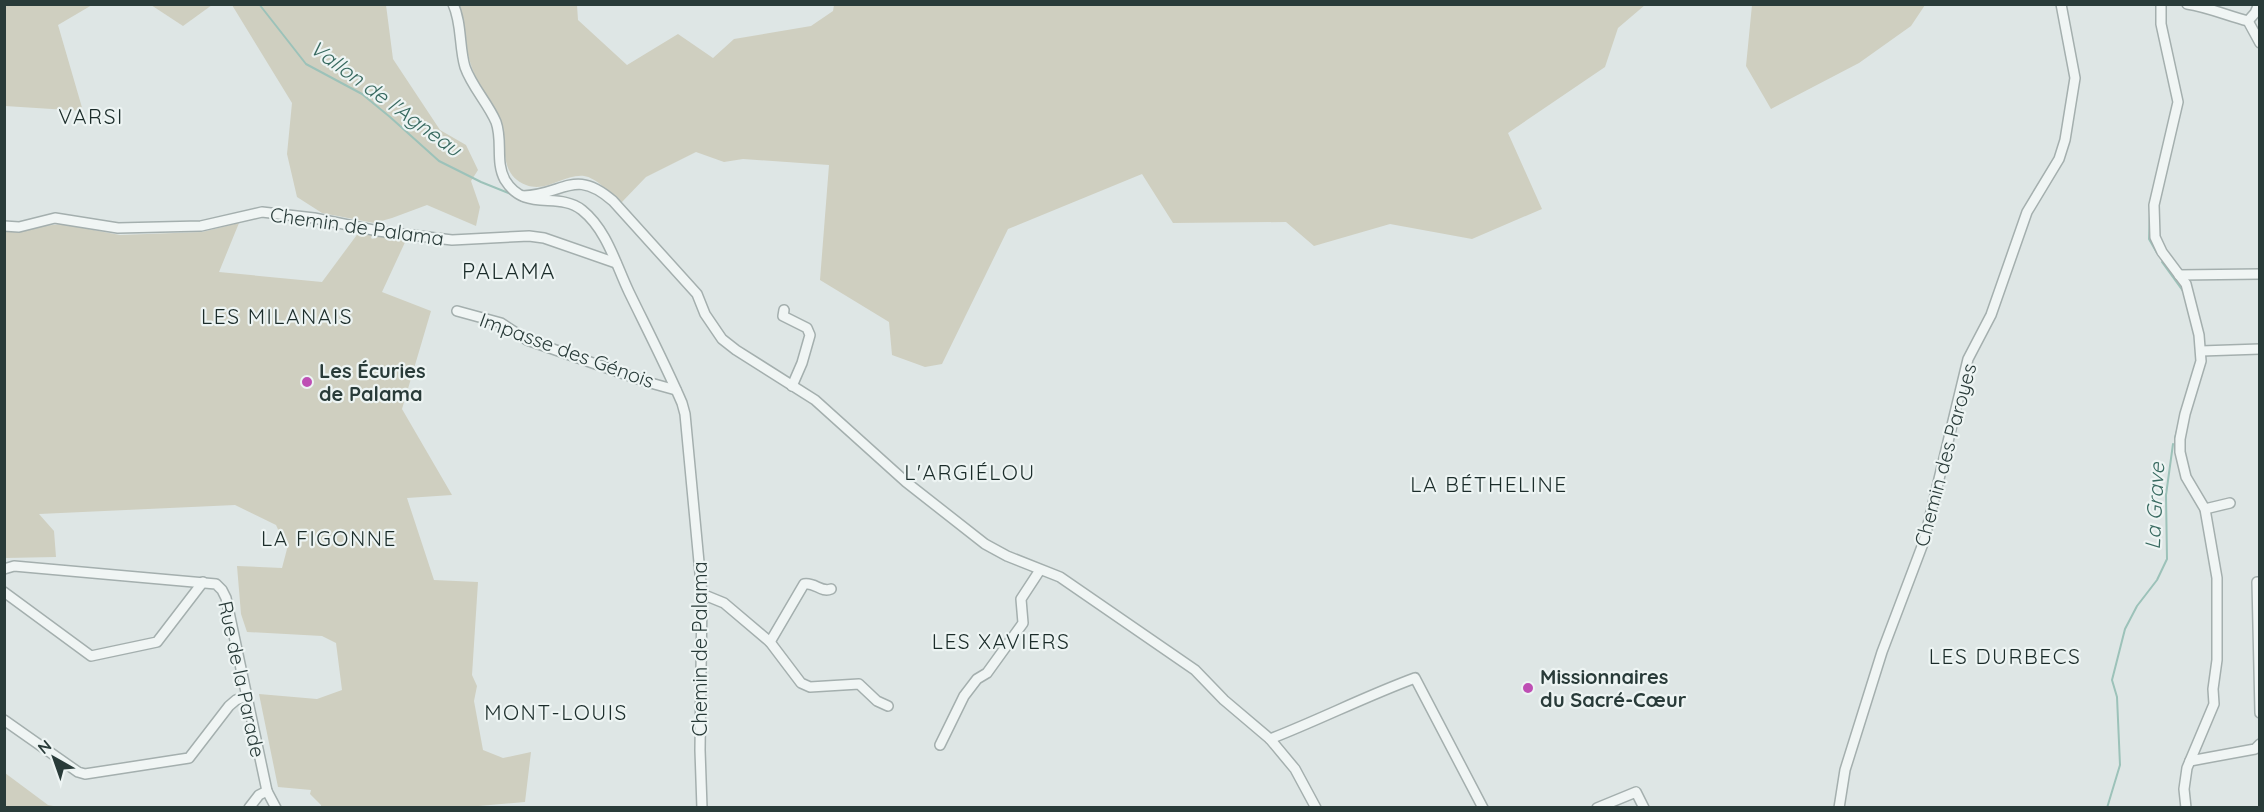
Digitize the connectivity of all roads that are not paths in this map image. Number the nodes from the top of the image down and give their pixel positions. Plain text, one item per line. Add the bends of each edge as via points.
1 (453, 4) edge
2 (2061, 4) edge
3 (2161, 4) edge
4 (2187, 4) edge
5 (2259, 4) edge
6 (2248, 21) junction
7 (2259, 43) edge
8 (523, 196) junction
9 (4, 226) edge
10 (616, 263) junction
11 (2259, 274) edge
12 (2179, 275) junction
13 (457, 310) dead end
14 (784, 310) dead end
15 (2259, 349) edge
16 (2201, 351) junction
17 (792, 386) junction
18 (676, 390) junction
19 (2230, 503) dead end
20 (2205, 509) junction
21 (4, 569) edge
22 (1040, 570) junction
23 (203, 582) junction
24 (2259, 582) edge
25 (831, 589) dead end
26 (4, 592) edge
27 (702, 594) junction
28 (770, 642) junction
29 (246, 696) junction
30 (888, 706) dead end
31 (2259, 713) edge
32 (4, 720) edge
33 (1270, 739) junction
34 (2259, 744) edge
35 (940, 745) dead end
36 (2190, 761) junction
37 (267, 791) junction
38 (249, 807) edge
39 (276, 807) edge
40 (702, 807) edge
41 (1316, 807) edge
42 (1483, 807) edge
43 (1597, 807) edge
44 (1644, 807) edge
45 (1839, 807) edge
46 (2186, 807) edge

1 - 8 street via 465,66 496,122 501,171 506,182
2 - 45 street, Chemin des Paroyes via 2075,78 2065,140 2059,159 2027,212 1991,315 1968,359 1924,542 1875,674 1845,770
3 - 12 street via 2178,102 2153,220 2157,242
4 - 6 street
5 - 6 street
6 - 7 street
8 - 10 street via 573,204 583,210 601,232
8 - 17 street via 538,196 581,183 600,189 697,294 722,339
9 - 10 street, Chemin de Palama via 19,227 55,218 118,228 201,226 262,213 452,240 530,236
10 - 18 street, Chemin de Palama
11 - 12 street
12 - 16 street via 2186,284
13 - 18 street, Impasse des Génois via 501,324 527,340
14 - 17 street via 783,316 807,328 810,335
15 - 16 street
16 - 20 street via 2180,452 2186,477
17 - 22 street via 815,399 906,482 985,544
18 - 27 street, Chemin de Palama via 685,414
19 - 20 street
20 - 36 street via 2217,578 2217,660 2214,704
21 - 23 street, Rue de la Parade via 14,566
22 - 33 street via 1065,580 1195,670
22 - 35 street via 1021,598 1023,623 987,673 964,696
23 - 26 street via 157,642 90,656
23 - 29 street, Rue de la Parade via 216,584 226,598
24 - 31 street
25 - 28 street via 804,584
27 - 28 street via 724,603
27 - 40 street, Chemin de Palama
28 - 30 street via 801,683 810,687 859,684
29 - 32 street via 229,706 189,758 86,774
29 - 37 street, Rue de la Parade
33 - 41 street via 1295,770
33 - 42 street via 1415,678
34 - 36 street via 2255,749
36 - 46 street via 2185,782
37 - 38 street
37 - 39 street, Rue de la Parade
43 - 44 street via 1636,792

